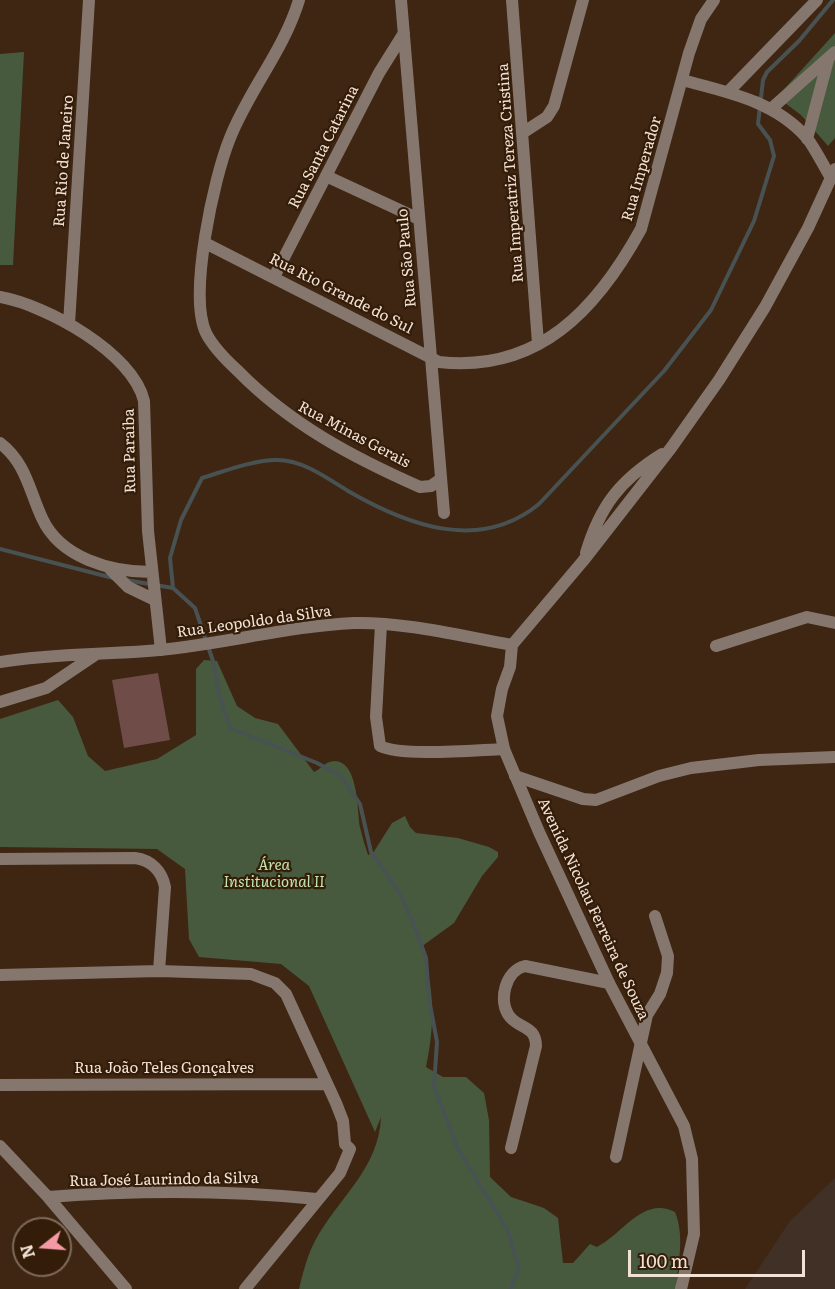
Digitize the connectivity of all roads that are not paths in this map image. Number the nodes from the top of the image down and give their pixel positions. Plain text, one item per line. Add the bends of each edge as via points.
1 (89, 0) edge
2 (299, 0) edge
3 (401, 0) edge
4 (512, 0) edge
5 (584, 0) edge
6 (714, 0) edge
7 (817, 0) edge
8 (404, 33) junction
9 (832, 56) edge
10 (682, 80) junction
11 (728, 92) junction
12 (772, 108) junction
13 (524, 132) junction
14 (807, 139) junction
15 (833, 174) edge
16 (326, 176) junction
17 (419, 219) junction
18 (205, 243) junction
19 (274, 277) junction
20 (0, 297) edge
21 (69, 324) junction
22 (538, 344) junction
23 (431, 357) junction
24 (0, 443) edge
25 (671, 448) junction
26 (441, 479) junction
27 (444, 513) dead end
28 (583, 561) junction
29 (109, 568) junction
30 (151, 572) junction
31 (155, 600) junction
32 (835, 623) edge
33 (381, 624) junction
34 (512, 645) junction
35 (716, 646) dead end
36 (161, 650) junction
37 (95, 655) junction
38 (0, 662) edge
39 (0, 702) edge
40 (504, 749) junction
41 (835, 757) edge
42 (515, 776) junction
43 (0, 859) edge
44 (655, 916) dead end
45 (159, 971) junction
46 (0, 975) edge
47 (609, 983) junction
48 (642, 1044) junction
49 (327, 1084) junction
50 (0, 1085) edge
51 (0, 1146) edge
52 (511, 1148) dead end
53 (616, 1157) dead end
54 (48, 1197) junction
55 (317, 1199) junction
56 (126, 1289) edge
57 (245, 1289) edge
58 (681, 1289) edge

1 - 21 street, Rua Rio de Janeiro
2 - 18 street, Rua Minas Gerais via 230,138
3 - 8 street, Rua São Paulo
4 - 13 street, Rua Imperatriz Tereza Cristina
5 - 13 street via 554,106 547,117
6 - 10 street, Rua Imperador via 701,19
7 - 11 street
8 - 16 street, Rua Santa Catarina
8 - 17 street, Rua São Paulo
9 - 12 street
9 - 14 street
10 - 11 street
10 - 22 street, Rua Imperador via 641,228 588,308
11 - 12 street
12 - 14 street
13 - 22 street, Rua Imperatriz Tereza Cristina
14 - 15 street
15 - 25 street via 765,307
16 - 17 street
16 - 19 street, Rua Santa Catarina
17 - 23 street, Rua São Paulo
18 - 19 street, Rua Rio Grande do Sul
18 - 26 street, Rua Minas Gerais via 201,319 214,346 242,376 286,416 344,449 420,487
19 - 23 street, Rua Rio Grande do Sul
20 - 21 street, Rua Paraíba via 41,308
21 - 30 street, Rua Paraíba via 122,364 141,387
22 - 23 street, Rua Imperador via 483,363 450,364
23 - 26 street, Rua São Paulo
24 - 29 street via 22,466 51,535 68,549
25 - 28 street
25 - 28 street via 639,468 612,494 595,524
26 - 27 street, Rua São Paulo
28 - 34 street
29 - 30 street
29 - 31 street via 128,587
30 - 31 street, Rua Paraíba
31 - 36 street, Rua Paraíba
32 - 35 street via 807,618
33 - 34 street, Rua Leopoldo da Silva
33 - 36 street, Rua Leopoldo da Silva via 317,627
33 - 40 street via 376,717 380,746 408,751
34 - 40 street, Avenida Nicolau Ferreira de Souza via 497,716
36 - 37 street, Rua Leopoldo da Silva
37 - 38 street, Rua Leopoldo da Silva via 36,656
37 - 39 street via 46,688
40 - 42 street, Avenida Nicolau Ferreira de Souza
41 - 42 street via 691,768 596,800
42 - 47 street, Avenida Nicolau Ferreira de Souza
43 - 45 street via 135,858 151,863 165,887
44 - 48 street via 668,956 667,973 647,1015
45 - 46 street
45 - 49 street via 251,974 274,983 293,1005
47 - 48 street, Avenida Nicolau Ferreira de Souza
47 - 52 street via 525,966 510,975 506,990 508,1015 532,1030 536,1037
48 - 53 street
48 - 58 street, Avenida Nicolau Ferreira de Souza via 684,1126 692,1159 694,1234
49 - 50 street, Rua João Teles Gonçalves
49 - 55 street via 343,1121 345,1144 350,1149 344,1166
51 - 54 street
54 - 55 street, Rua José Laurindo da Silva via 248,1192
54 - 56 street
55 - 57 street

